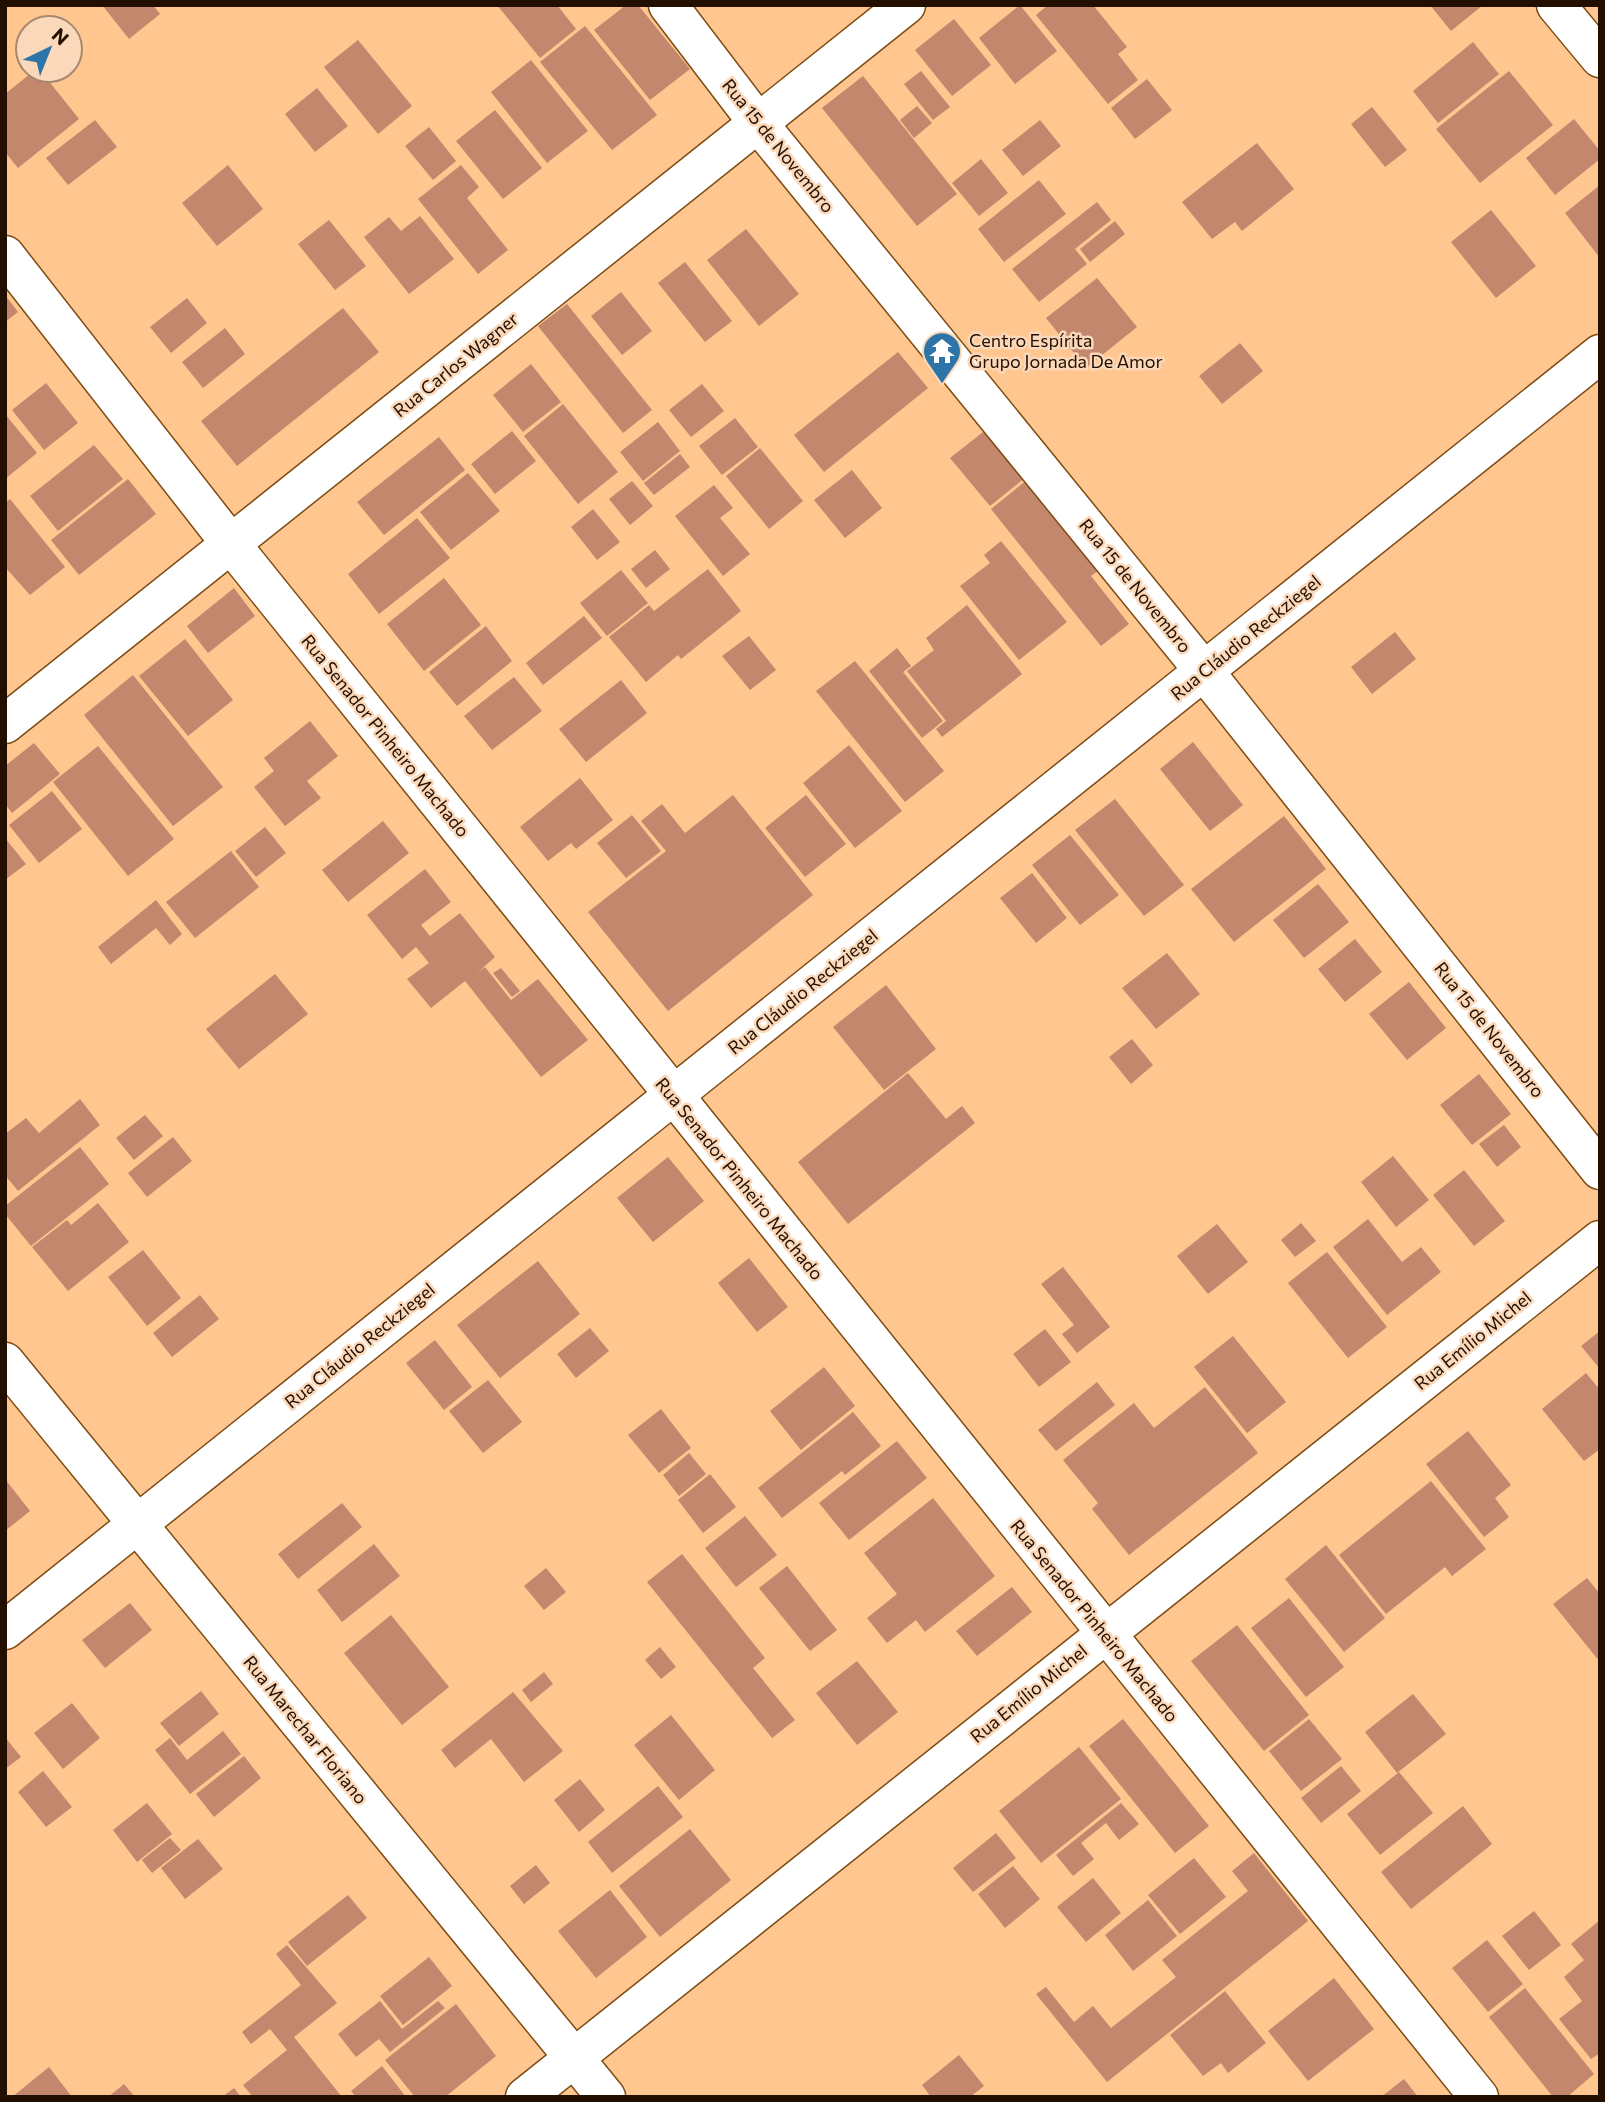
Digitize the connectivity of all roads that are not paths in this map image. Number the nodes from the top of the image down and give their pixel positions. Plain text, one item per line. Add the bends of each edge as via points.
1 (668, 5) edge
2 (906, 5) edge
3 (1556, 5) edge
4 (1600, 58) edge
5 (758, 123) junction
6 (5, 256) edge
7 (1600, 354) edge
8 (231, 544) junction
9 (1204, 671) junction
10 (5, 724) edge
11 (673, 1096) junction
12 (1600, 1170) edge
13 (1600, 1240) edge
14 (5, 1362) edge
15 (137, 1525) junction
16 (5, 1630) edge
17 (1104, 1634) junction
18 (574, 2057) junction
19 (525, 2097) edge
20 (606, 2097) edge
21 (1479, 2097) edge

1 - 5 street, Rua 15 de Novembro
2 - 5 street, Rua Carlos Wagner
3 - 4 street
5 - 8 street, Rua Carlos Wagner
5 - 9 street, Rua 15 de Novembro
6 - 8 street, Rua Senador Pinheiro Machado
7 - 9 street, Rua Cláudio Reckziegel
8 - 10 street, Rua Carlos Wagner
8 - 11 street, Rua Senador Pinheiro Machado
9 - 11 street, Rua Cláudio Reckziegel
9 - 12 street, Rua 15 de Novembro
11 - 15 street, Rua Cláudio Reckziegel
11 - 17 street, Rua Senador Pinheiro Machado
13 - 17 street, Rua Emílio Michel
14 - 15 street, Rua Marechar Floriano
15 - 16 street, Rua Cláudio Reckziegel
15 - 18 street, Rua Marechar Floriano
17 - 18 street, Rua Emílio Michel
17 - 21 street, Rua Senador Pinheiro Machado
18 - 19 street, Rua Emílio Michel
18 - 20 street, Rua Marechar Floriano

